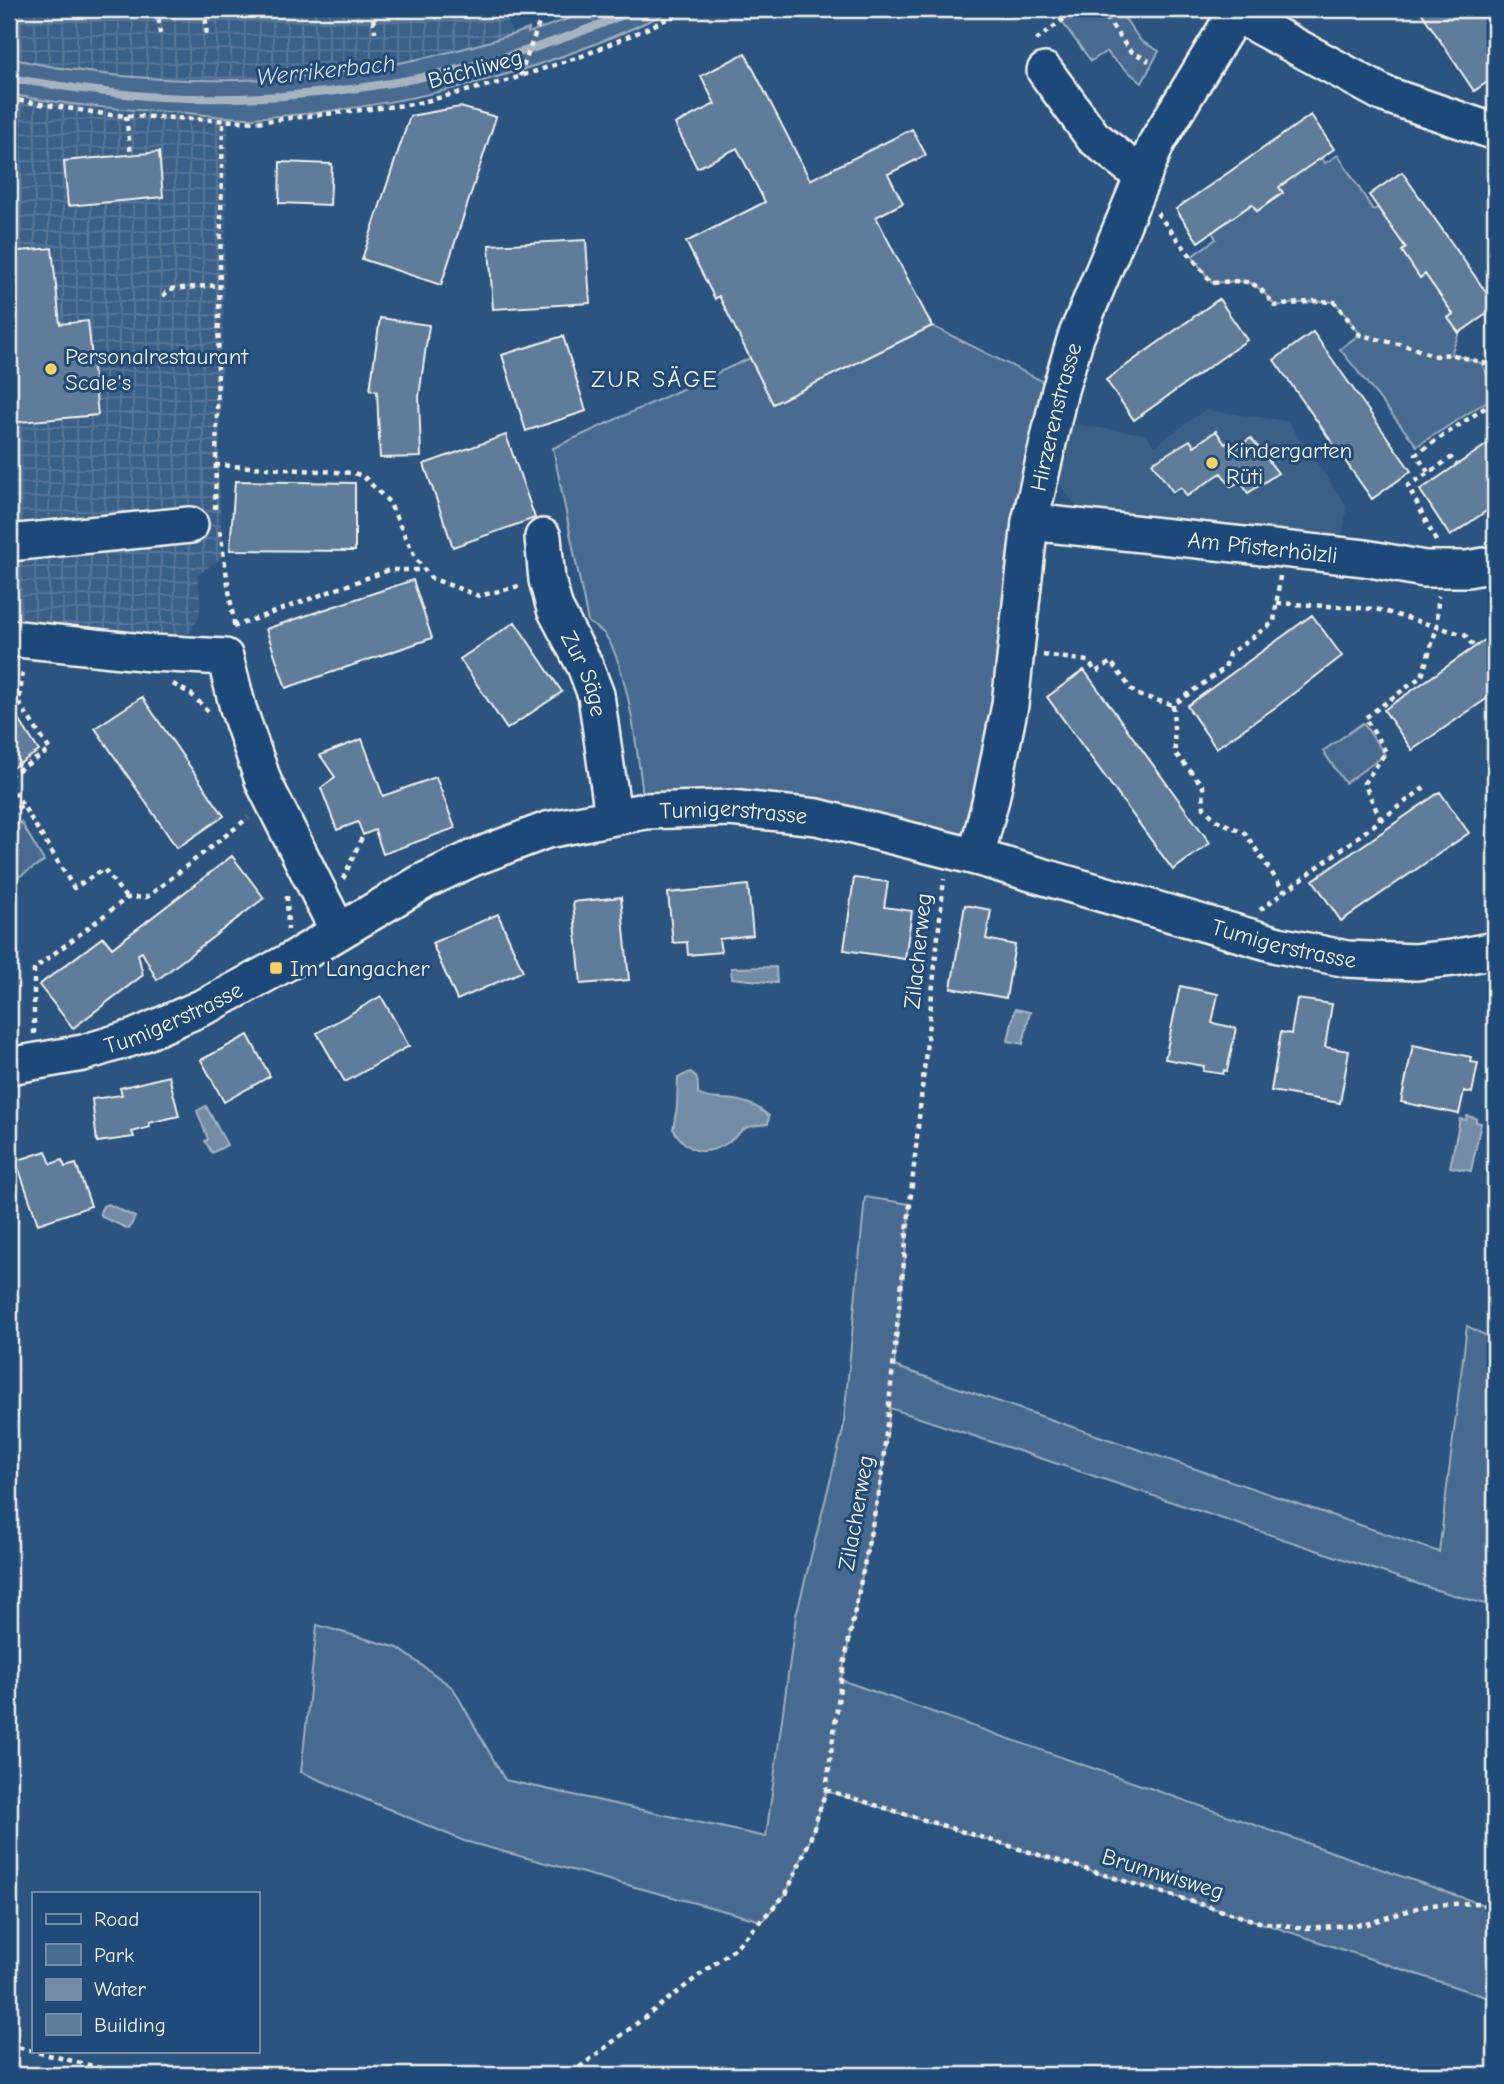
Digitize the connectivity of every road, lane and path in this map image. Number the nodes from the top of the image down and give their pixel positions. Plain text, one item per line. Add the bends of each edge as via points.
1 (158, 9) edge
2 (205, 9) edge
3 (372, 9) edge
4 (428, 9) edge
5 (544, 9) edge
6 (688, 9) edge
7 (1077, 9) edge
8 (1100, 9) edge
9 (1237, 11) edge
10 (438, 18) dead end
11 (374, 32) dead end
12 (160, 35) dead end
13 (208, 39) dead end
14 (1040, 55) joint
15 (1149, 61) dead end
16 (520, 76) junction
17 (9, 99) edge
18 (126, 116) junction
19 (223, 121) junction
20 (1495, 132) edge
21 (131, 155) dead end
22 (1140, 182) junction
23 (220, 285) junction
24 (163, 296) dead end
25 (1495, 366) edge
26 (1495, 401) edge
27 (215, 465) junction
28 (1456, 466) dead end
29 (1428, 472) junction
30 (208, 521) junction
31 (1030, 522) junction
32 (543, 537) dead end
33 (9, 543) edge
34 (1284, 550) junction
35 (1495, 564) edge
36 (425, 570) junction
37 (1436, 570) junction
38 (547, 580) junction
39 (1276, 603) junction
40 (235, 626) junction
41 (1437, 627) junction
42 (228, 629) dead end
43 (237, 639) dead end
44 (1474, 647) dead end
45 (1015, 651) junction
46 (16, 657) edge
47 (35, 669) dead end
48 (170, 682) dead end
49 (1173, 705) junction
50 (238, 708) junction
51 (9, 776) edge
52 (9, 783) edge
53 (1425, 787) dead end
54 (22, 806) junction
55 (9, 814) edge
56 (252, 815) dead end
57 (613, 816) junction
58 (1381, 820) junction
59 (963, 854) junction
60 (1284, 891) junction
61 (127, 898) junction
62 (338, 931) junction
63 (1240, 934) junction
64 (1495, 950) edge
65 (22, 1065) edge
66 (826, 1790) junction
67 (1495, 1909) edge
68 (9, 2045) edge
69 (32, 2051) edge
70 (37, 2052) edge
71 (128, 2075) edge
72 (573, 2075) edge

1 - 12 path
2 - 13 path
3 - 11 path
4 - 10 path
5 - 16 path
6 - 16 path, Bächliweg via 607,46
7 - 14 path
8 - 15 path via 1129,50
9 - 20 street via 1384,94
9 - 22 street, Hirzerenstrasse via 1157,142
14 - 22 street via 1093,137
16 - 19 path, Bächliweg via 414,104 256,122
17 - 18 path, Bächliweg
18 - 19 path, Bächliweg
18 - 21 path
19 - 23 path
22 - 25 path via 1212,283 1244,280 1261,287 1275,306 1335,302 1360,335 1434,356 1450,354
22 - 31 street, Hirzerenstrasse via 1076,337
23 - 24 path via 170,289
23 - 27 path
26 - 29 path via 1416,454
27 - 30 path
27 - 36 path via 363,476 389,502
28 - 29 path via 1451,458
29 - 37 path via 1408,486 1436,539
30 - 33 street
30 - 40 path
31 - 34 street, Am Pfisterhölzli
31 - 45 street, Hirzerenstrasse
32 - 38 street, Zur Säge
34 - 37 street, Am Pfisterhölzli
34 - 39 path
35 - 37 street, Am Pfisterhölzli
36 - 38 path via 431,578 479,596
36 - 40 path via 389,570
37 - 41 path
38 - 57 street, Zur Säge via 555,609 596,695 590,747
39 - 41 path via 1376,609
39 - 49 path via 1274,622 1229,654 1225,668
40 - 42 path
40 - 43 path
41 - 44 path via 1465,635
41 - 58 path via 1422,676 1365,718 1386,752 1364,783
45 - 49 path via 1087,661 1096,672 1111,663 1135,694
45 - 59 street, Hirzerenstrasse via 991,799
46 - 47 path
46 - 50 street via 151,653 225,657
46 - 51 path via 19,703 50,750
48 - 50 path via 191,694 215,718
49 - 60 path via 1175,753 1203,786 1204,808 1216,820 1245,834
50 - 62 street via 264,783
52 - 54 path
53 - 58 path
54 - 55 path
54 - 61 path via 74,888 104,869
56 - 61 path via 147,897
57 - 59 street, Tumigerstrasse via 742,809 817,817
57 - 62 street, Tumigerstrasse via 547,831 473,858
58 - 60 path
59 - 63 street, Tumigerstrasse
59 - 66 path, Zilacherweg via 943,880 881,1481 841,1680
60 - 63 path via 1244,924
61 - 65 path via 34,969
62 - 65 street, Tumigerstrasse via 197,1010 135,1037
63 - 64 street, Tumigerstrasse via 1348,959 1415,962
66 - 67 path, Brunnwisweg via 1259,1922 1306,1928 1366,1924 1427,1905 1478,1903
66 - 72 path, Zilacherweg via 786,1894 735,1948
68 - 69 path
70 - 71 path

